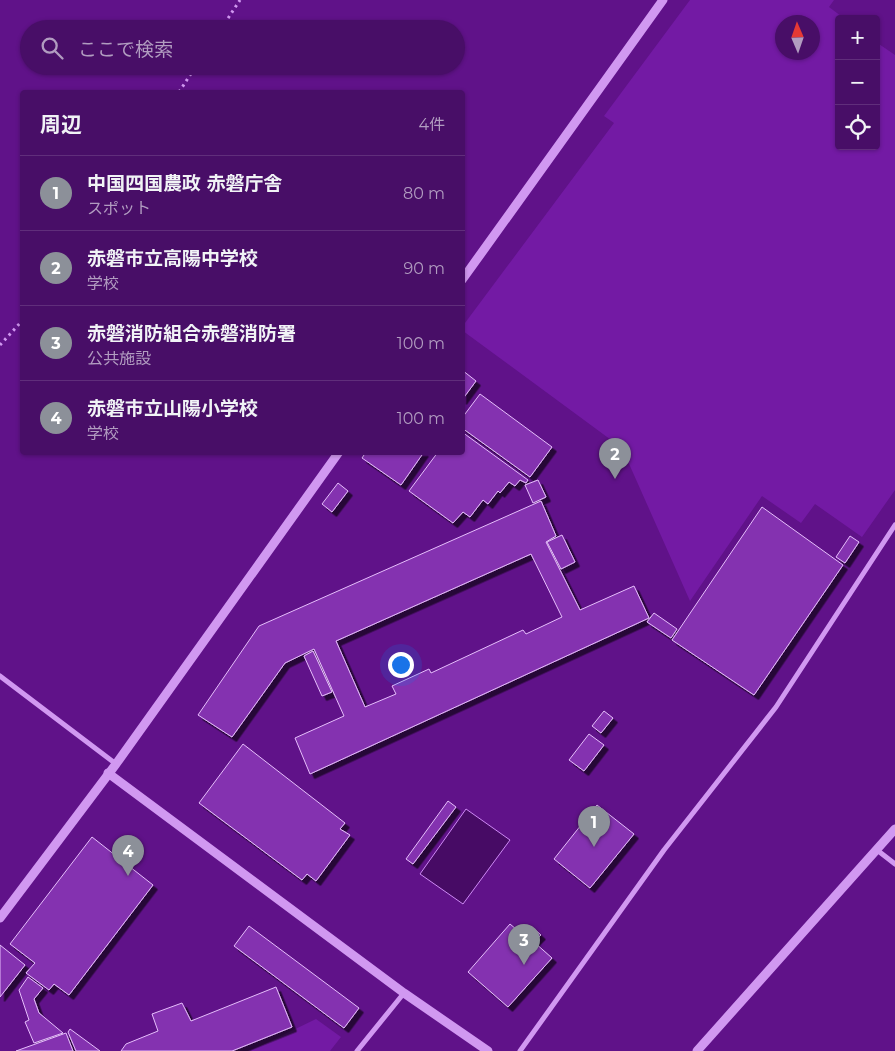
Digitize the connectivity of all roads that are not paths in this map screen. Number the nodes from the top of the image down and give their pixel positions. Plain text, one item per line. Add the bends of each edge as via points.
1 (663, 0) edge
2 (465, 276) edge
3 (337, 455) edge
4 (895, 525) edge
5 (0, 676) edge
6 (116, 764) junction
7 (108, 773) junction
8 (895, 829) edge
9 (877, 850) junction
10 (895, 864) edge
11 (0, 918) edge
12 (404, 993) junction
13 (357, 1051) edge
14 (488, 1051) edge
15 (520, 1051) edge
16 (697, 1051) edge

1 - 2 street
3 - 6 street
4 - 15 street via 776,707 664,850
5 - 6 street
6 - 7 street
7 - 11 street
7 - 12 street
8 - 9 street
9 - 10 street
9 - 16 street
12 - 13 street
12 - 14 street

